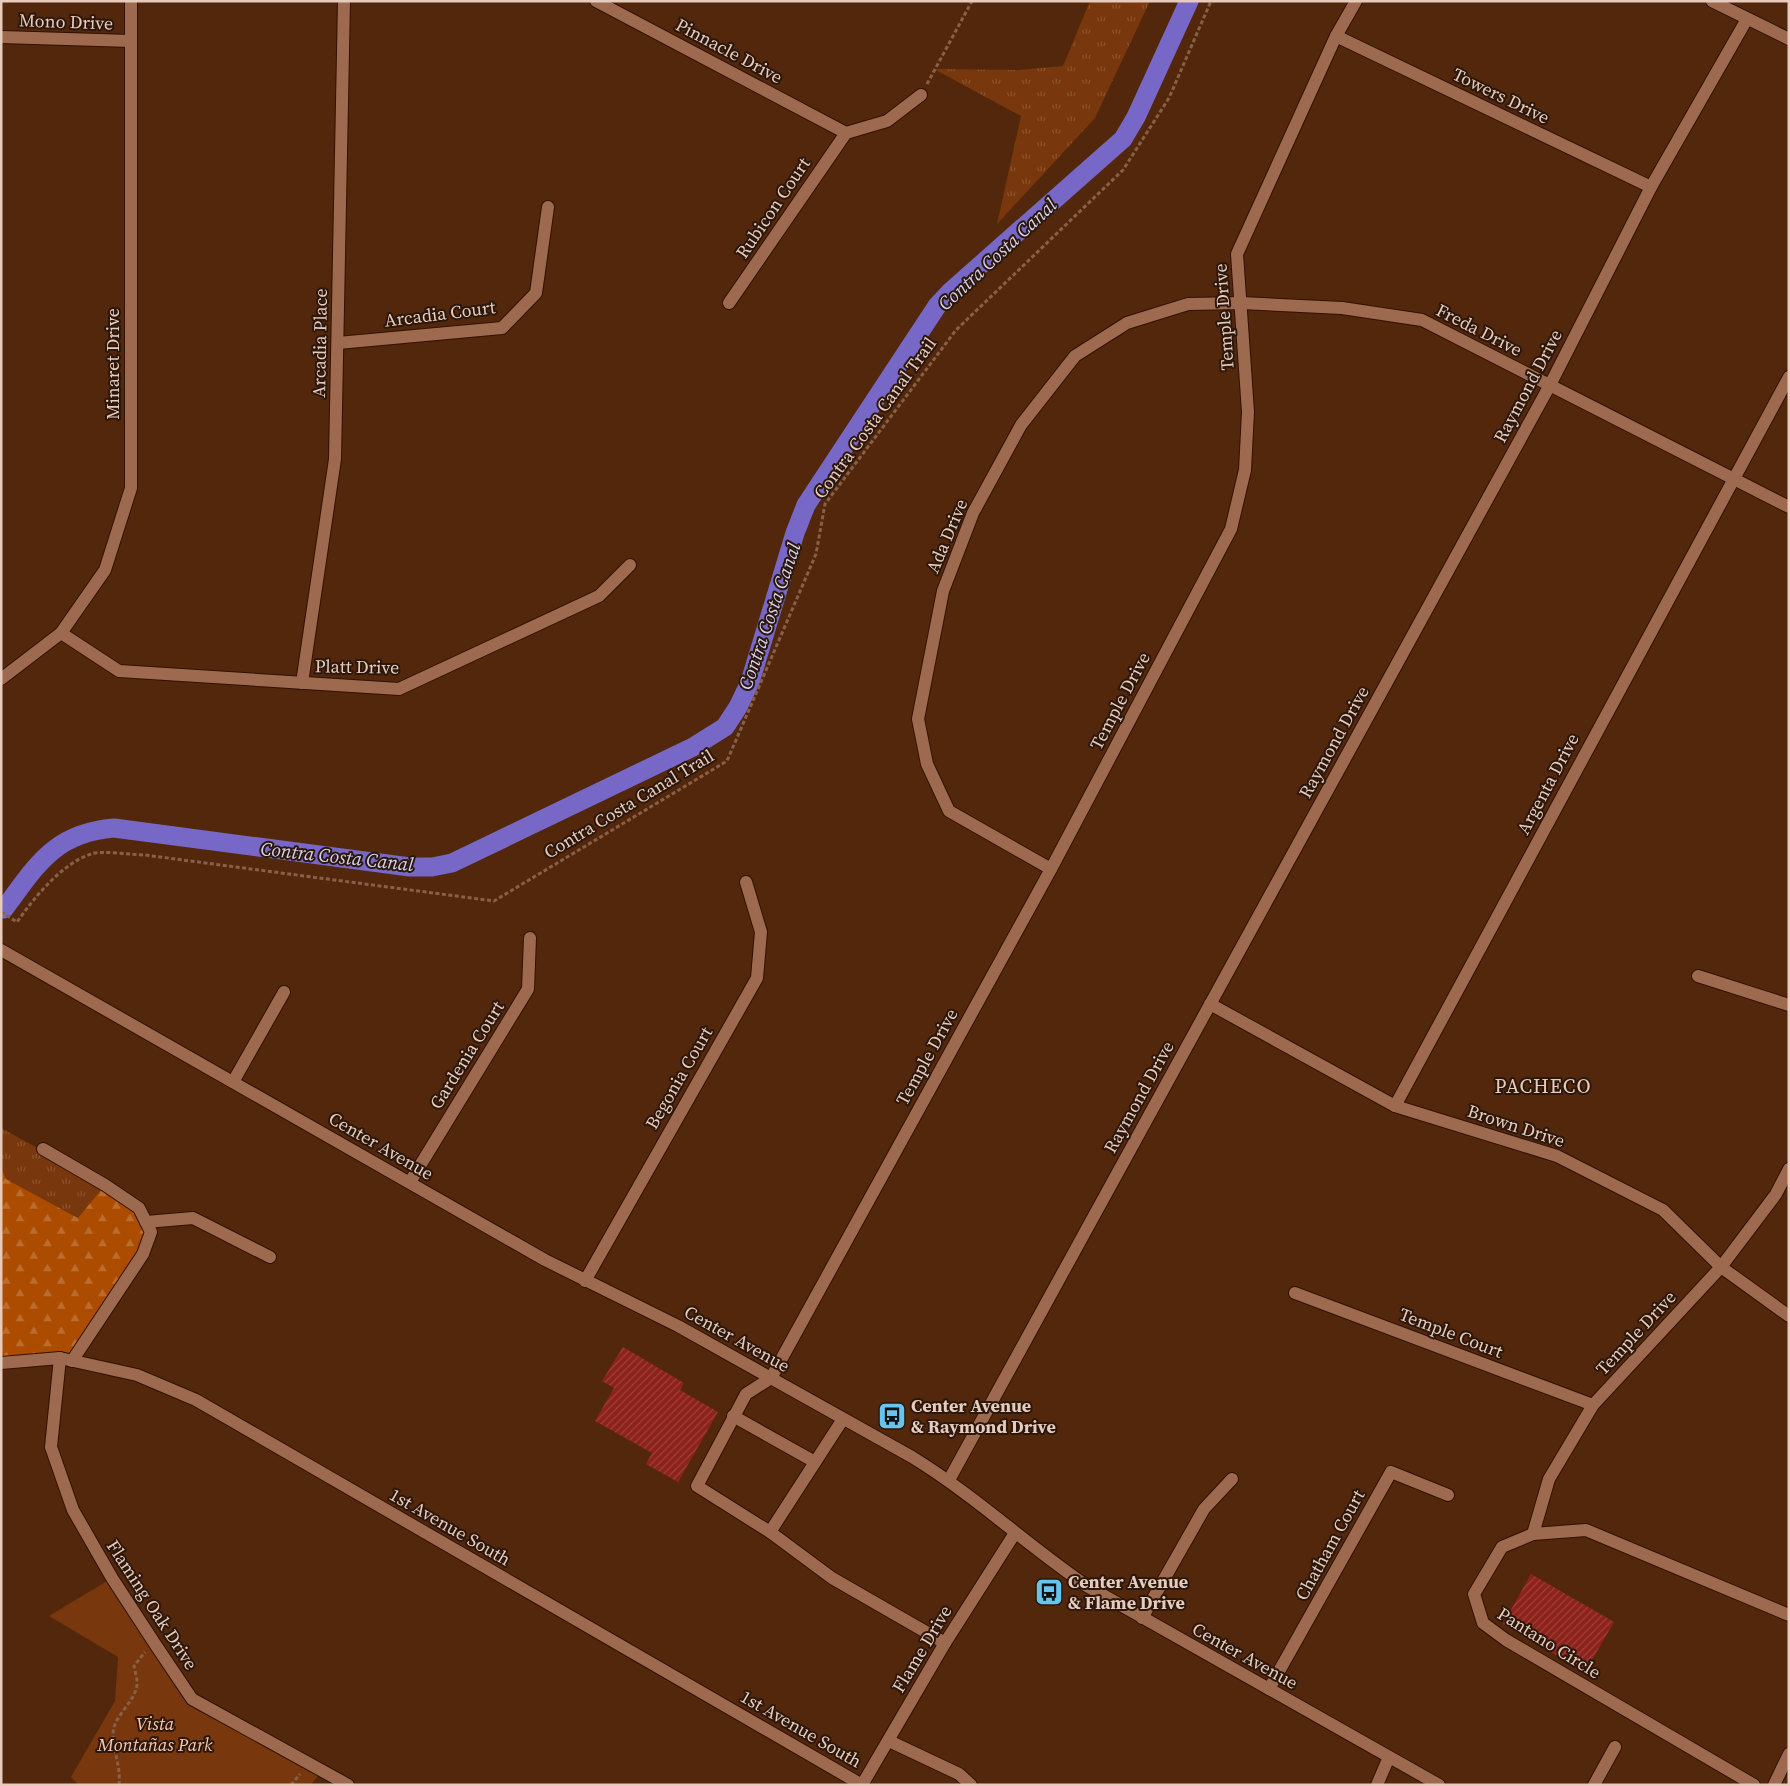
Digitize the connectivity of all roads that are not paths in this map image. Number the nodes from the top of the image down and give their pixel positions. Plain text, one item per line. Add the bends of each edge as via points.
1 (131, 1) edge
2 (344, 1) edge
3 (596, 1) edge
4 (1356, 1) edge
5 (1712, 1) edge
6 (1747, 19) junction
7 (1336, 36) junction
8 (1, 38) edge
9 (1789, 39) edge
10 (131, 41) junction
11 (921, 95) road end
12 (846, 133) junction
13 (1651, 187) junction
14 (548, 206) dead end
15 (729, 303) dead end
16 (1242, 303) junction
17 (338, 343) junction
18 (1789, 377) edge
19 (1550, 385) junction
20 (1732, 478) junction
21 (1789, 507) edge
22 (630, 564) dead end
23 (61, 633) junction
24 (1, 679) edge
25 (302, 683) junction
26 (1051, 869) junction
27 (746, 882) dead end
28 (530, 938) dead end
29 (1, 950) edge
30 (1698, 976) dead end
31 (284, 992) dead end
32 (1210, 1004) junction
33 (1789, 1005) edge
34 (233, 1082) junction
35 (1395, 1106) junction
36 (42, 1149) dead end
37 (1789, 1169) edge
38 (410, 1182) junction
39 (146, 1222) junction
40 (270, 1257) dead end
41 (1721, 1267) junction
42 (584, 1281) junction
43 (1296, 1293) dead end
44 (1789, 1316) edge
45 (66, 1360) junction
46 (1, 1363) edge
47 (771, 1378) junction
48 (1593, 1405) junction
49 (733, 1416) junction
50 (843, 1418) junction
51 (815, 1462) junction
52 (1232, 1479) dead end
53 (948, 1480) junction
54 (1448, 1495) dead end
55 (770, 1532) junction
56 (1016, 1534) junction
57 (1532, 1534) junction
58 (1789, 1615) edge
59 (1142, 1618) junction
60 (945, 1642) junction
61 (1268, 1689) junction
62 (889, 1741) junction
63 (1615, 1747) dead end
64 (1789, 1754) edge
65 (1389, 1757) junction
66 (348, 1785) edge
67 (862, 1785) edge
68 (971, 1785) edge
69 (1377, 1785) edge
70 (1439, 1785) edge
71 (1594, 1785) edge
72 (1754, 1785) edge
73 (1774, 1785) edge

1 - 10 street, Minaret Drive
2 - 17 street, Arcadia Place
3 - 12 street, Pinnacle Drive
4 - 7 street, Temple Drive
5 - 6 street
6 - 9 street
6 - 13 street, Raymond Drive
7 - 13 street, Towers Drive
7 - 16 street, Temple Drive via 1237,254
8 - 10 street, Mono Drive
10 - 23 street, Minaret Drive via 131,488 105,570
11 - 12 street via 887,121
12 - 15 street, Rubicon Court
13 - 19 street, Raymond Drive
14 - 17 street, Arcadia Court via 536,293 502,328
16 - 19 street, Freda Drive via 1342,308 1422,320
16 - 26 street, Temple Drive via 1248,412 1245,470 1231,530
16 - 26 street, Ada Drive via 1188,304 1127,322 1075,356 1021,425 973,513 943,590 918,719 927,764 949,811
17 - 25 street, Arcadia Place via 335,459
18 - 20 street, Argenta Drive
19 - 20 street, Freda Drive
19 - 32 street, Raymond Drive
20 - 21 street, Freda Drive
20 - 35 street, Argenta Drive
22 - 25 street, Platt Drive via 599,596 400,689
23 - 24 street, Minaret Drive
23 - 25 street, Platt Drive via 119,671
26 - 47 street, Temple Drive
27 - 42 street, Begonia Court via 761,932 757,978
28 - 38 street, Gardenia Court via 528,989
29 - 34 street, Center Avenue
30 - 33 street
31 - 34 street
32 - 35 street, Brown Drive
32 - 53 street, Raymond Drive
34 - 38 street, Center Avenue
35 - 41 street, Brown Drive via 1557,1156 1663,1210
36 - 39 street via 139,1208
37 - 41 street, Temple Drive via 1776,1194
38 - 42 street, Center Avenue
39 - 40 street via 193,1218
39 - 45 street via 151,1232 143,1254
41 - 44 street, Brown Drive
41 - 48 street, Temple Drive
42 - 47 street, Center Avenue via 678,1326
43 - 48 street, Temple Court
45 - 46 street, 1st Avenue South
45 - 66 street, Flaming Oak Drive via 51,1447 73,1510 155,1644 192,1699
45 - 67 street, 1st Avenue South via 137,1375 196,1400
47 - 49 street via 746,1394
47 - 50 street, Center Avenue
48 - 57 street, Temple Drive via 1549,1479
49 - 51 street
49 - 55 street via 697,1486
50 - 51 street
50 - 53 street, Center Avenue
51 - 55 street
52 - 59 street via 1204,1509
53 - 56 street, Center Avenue
54 - 61 street, Chatham Court via 1391,1472
55 - 60 street via 832,1578
56 - 59 street, Center Avenue via 1087,1586
56 - 60 street, Flame Drive
57 - 58 street, Pantano Circle via 1586,1530
57 - 72 street, Pantano Circle via 1502,1547 1474,1594 1483,1623 1506,1640
59 - 61 street, Center Avenue
60 - 62 street, Flame Drive
61 - 65 street, Center Avenue
62 - 67 street, Flame Drive
62 - 68 street via 959,1774
63 - 71 street
64 - 73 street
65 - 69 street
65 - 70 street, Center Avenue

